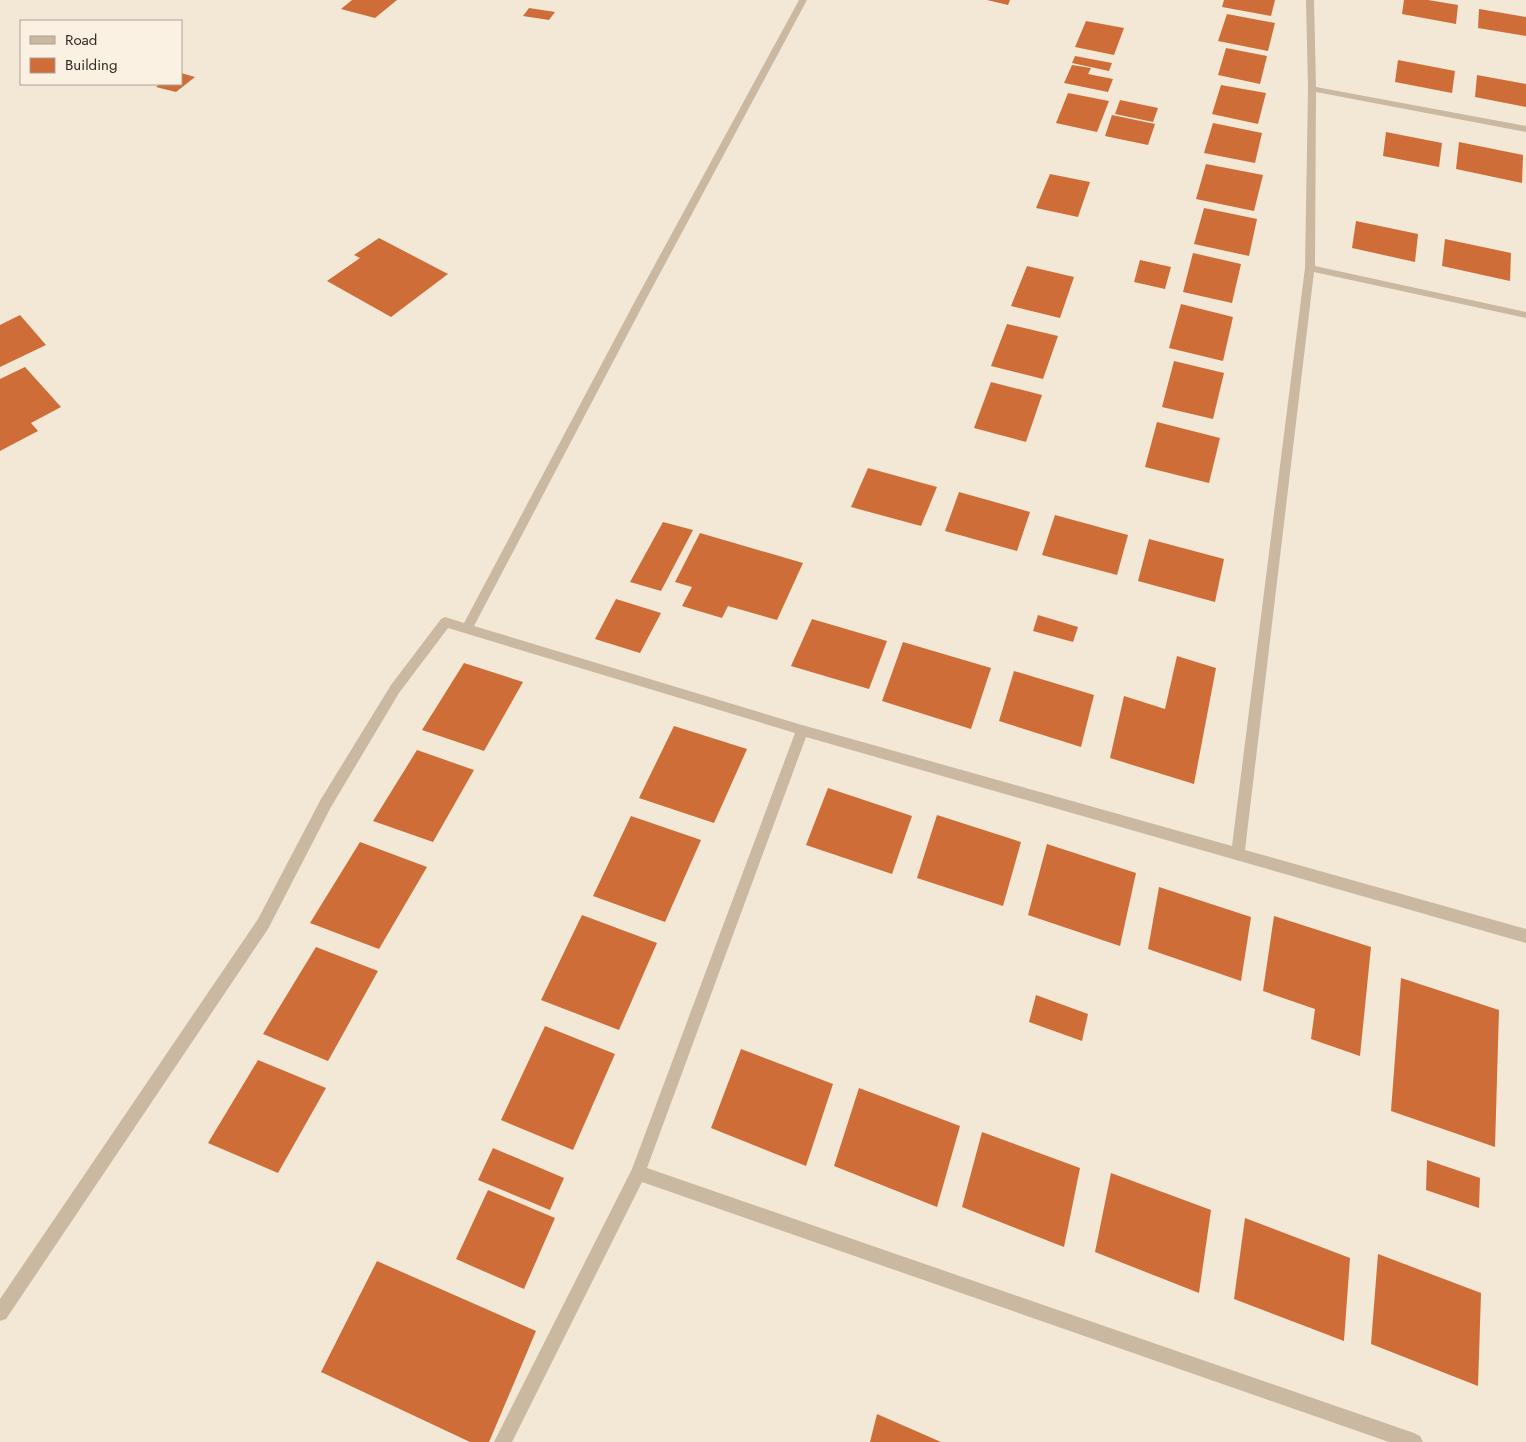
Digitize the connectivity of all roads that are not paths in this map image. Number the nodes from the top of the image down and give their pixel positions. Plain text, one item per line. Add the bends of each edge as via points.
1 (803, 0) edge
2 (1310, 0) edge
3 (1312, 89) junction
4 (1526, 129) edge
5 (1310, 268) junction
6 (1526, 315) edge
7 (467, 628) junction
8 (802, 730) junction
9 (1238, 854) junction
10 (1526, 936) edge
11 (638, 1173) junction
12 (0, 1313) edge
13 (503, 1442) edge
14 (1414, 1442) edge

1 - 7 street
2 - 3 street
3 - 4 street
3 - 5 street
5 - 6 street
5 - 9 street
7 - 8 street
7 - 12 street via 445,622 395,690 326,803 264,924
8 - 9 street
8 - 11 street
9 - 10 street
11 - 13 street
11 - 14 street

